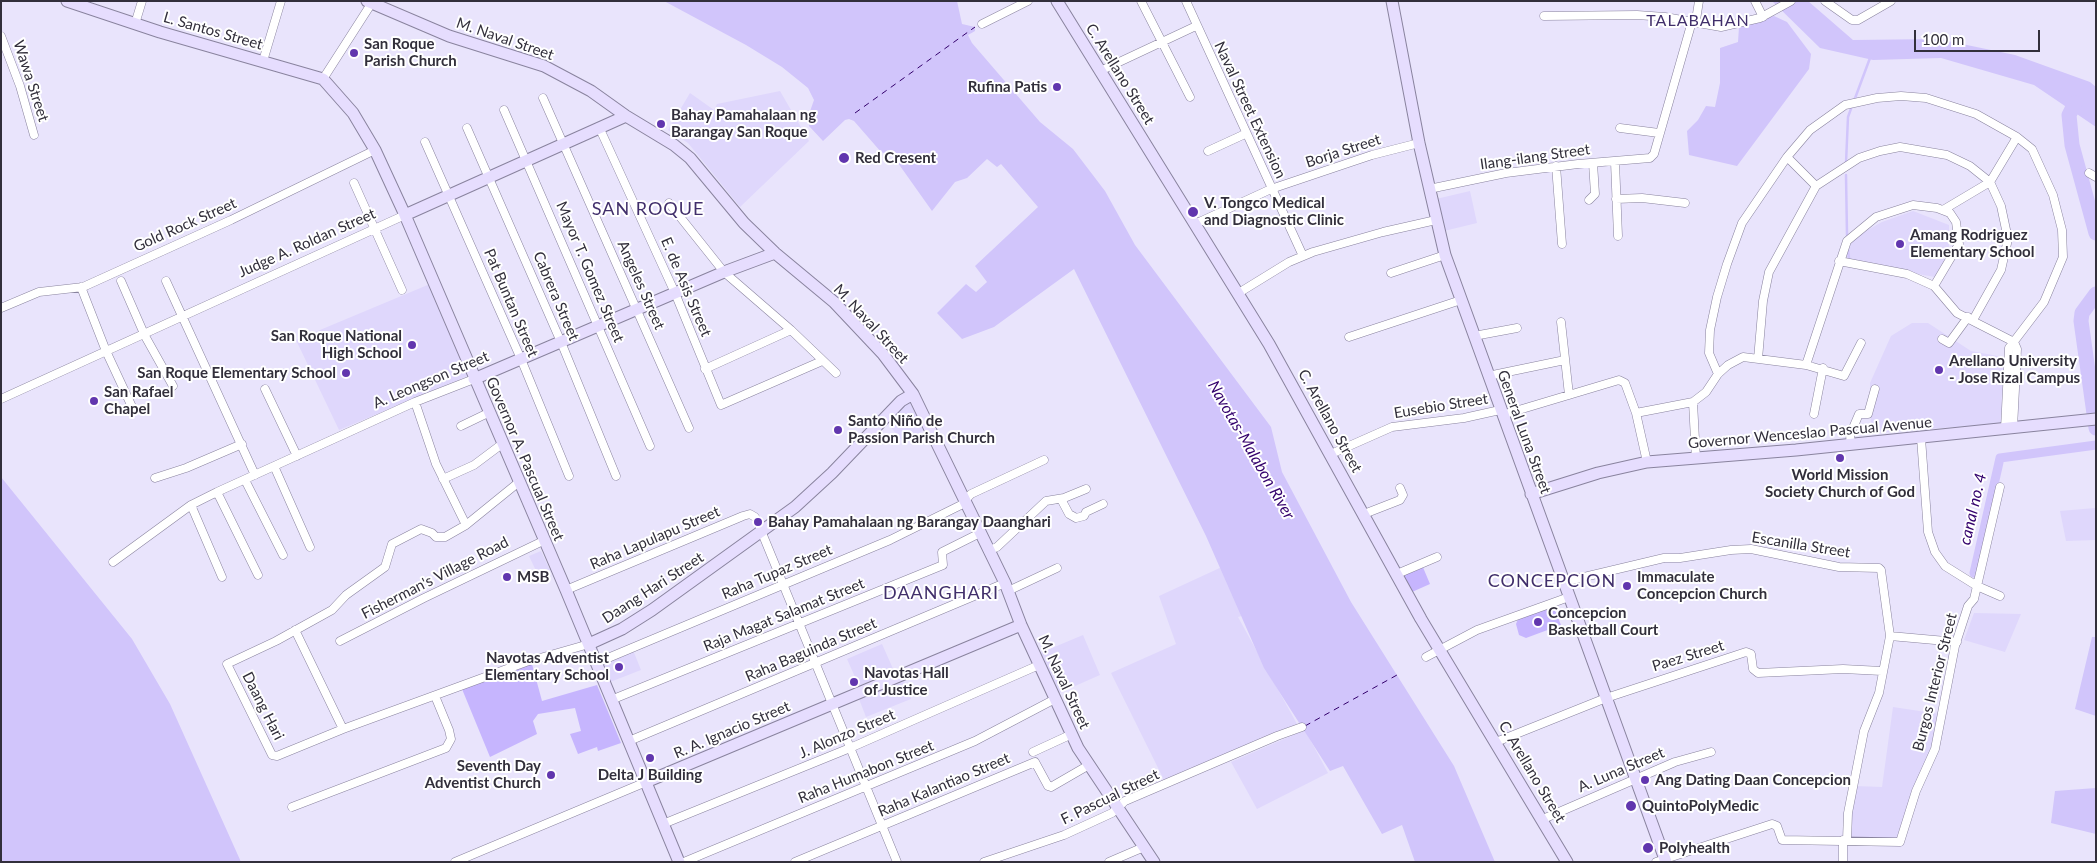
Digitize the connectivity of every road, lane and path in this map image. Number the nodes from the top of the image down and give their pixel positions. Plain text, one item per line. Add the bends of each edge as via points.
1 (67, 1) edge
2 (142, 1) edge
3 (281, 1) edge
4 (1028, 1) edge
5 (1057, 1) edge
6 (1141, 1) edge
7 (1186, 1) edge
8 (1392, 1) edge
9 (1699, 1) edge
10 (1755, 1) edge
11 (1791, 1) edge
12 (1825, 1) edge
13 (1891, 1) edge
14 (371, 2) edge
15 (1544, 16) dead end
16 (1763, 17) junction
17 (1694, 22) junction
18 (135, 24) junction
19 (982, 24) dead end
20 (1196, 26) junction
21 (1, 36) edge
22 (1160, 41) junction
23 (263, 61) junction
24 (1100, 71) junction
25 (323, 79) junction
26 (1190, 97) dead end
27 (543, 98) dead end
28 (504, 110) dead end
29 (626, 116) junction
30 (599, 127) junction
31 (467, 128) dead end
32 (1620, 128) dead end
33 (1659, 133) junction
34 (1245, 134) junction
35 (34, 135) dead end
36 (2017, 137) junction
37 (425, 142) dead end
38 (564, 143) junction
39 (1419, 143) junction
40 (375, 150) junction
41 (1208, 151) dead end
42 (1787, 157) junction
43 (527, 160) junction
44 (1615, 162) junction
45 (1593, 163) junction
46 (1556, 166) junction
47 (489, 177) junction
48 (1990, 182) junction
49 (354, 183) dead end
50 (1816, 186) junction
51 (1429, 189) junction
52 (1271, 190) junction
53 (450, 195) junction
54 (1616, 199) junction
55 (1589, 200) dead end
56 (669, 203) dead end
57 (1685, 203) dead end
58 (1943, 210) junction
59 (405, 216) junction
60 (1436, 220) junction
61 (1195, 224) junction
62 (374, 230) junction
63 (1618, 236) dead end
64 (1562, 244) dead end
65 (775, 253) junction
66 (1445, 255) junction
67 (1303, 256) junction
68 (1839, 261) junction
69 (724, 272) junction
70 (1391, 273) dead end
71 (121, 281) dead end
72 (166, 281) dead end
73 (1934, 286) junction
74 (81, 287) junction
75 (402, 290) dead end
76 (675, 293) junction
77 (1237, 294) junction
78 (1461, 300) junction
79 (1, 308) edge
80 (636, 310) junction
81 (182, 317) junction
82 (1971, 318) junction
83 (1561, 322) dead end
84 (597, 326) junction
85 (1517, 328) dead end
86 (791, 330) junction
87 (144, 334) junction
88 (1474, 336) junction
89 (1349, 337) dead end
90 (1942, 340) dead end
91 (560, 342) junction
92 (2014, 342) junction
93 (1861, 343) dead end
94 (106, 351) junction
95 (521, 359) junction
96 (1758, 359) junction
97 (1565, 360) junction
98 (822, 361) junction
99 (1806, 362) junction
100 (705, 368) junction
101 (1823, 368) junction
102 (836, 374) dead end
103 (1718, 374) junction
104 (1488, 376) junction
105 (474, 379) junction
106 (173, 386) dead end
107 (265, 389) dead end
108 (1875, 389) dead end
109 (913, 394) junction
110 (1569, 395) junction
111 (1, 399) edge
112 (415, 402) junction
113 (1693, 402) junction
114 (133, 409) dead end
115 (1501, 412) junction
116 (488, 413) junction
117 (1636, 413) junction
118 (1814, 414) dead end
119 (2094, 419) edge
120 (461, 426) dead end
121 (689, 428) dead end
122 (2009, 428) junction
123 (1921, 438) junction
124 (242, 444) junction
125 (502, 444) junction
126 (1851, 445) junction
127 (650, 446) dead end
128 (1331, 454) junction
129 (297, 456) junction
130 (1696, 459) junction
131 (1044, 460) dead end
132 (1647, 462) junction
133 (274, 466) junction
134 (255, 475) junction
135 (569, 476) dead end
136 (616, 476) dead end
137 (155, 478) dead end
138 (443, 479) junction
139 (245, 480) junction
140 (519, 482) junction
141 (2000, 487) dead end
142 (1400, 488) dead end
143 (1086, 489) dead end
144 (217, 492) junction
145 (1531, 494) junction
146 (1061, 499) junction
147 (966, 501) junction
148 (1103, 504) dead end
149 (191, 505) junction
150 (1364, 514) junction
151 (755, 517) dead end
152 (466, 525) junction
153 (761, 530) junction
154 (980, 533) junction
155 (544, 541) junction
156 (310, 547) dead end
157 (988, 551) junction
158 (283, 555) dead end
159 (1437, 557) dead end
160 (113, 562) dead end
161 (1057, 568) dead end
162 (1397, 574) junction
163 (258, 575) dead end
164 (222, 577) dead end
165 (1563, 582) junction
166 (783, 584) junction
167 (1977, 586) junction
168 (1006, 587) junction
169 (566, 590) junction
170 (2000, 596) dead end
171 (1569, 597) junction
172 (799, 624) junction
173 (1021, 625) junction
174 (295, 630) junction
175 (1890, 636) junction
176 (340, 641) dead end
177 (1957, 642) junction
178 (589, 644) junction
179 (1440, 649) junction
180 (1426, 657) dead end
181 (596, 662) junction
182 (815, 663) junction
183 (1039, 665) junction
184 (1882, 671) junction
185 (435, 696) junction
186 (1606, 698) junction
187 (1055, 699) junction
188 (612, 700) junction
189 (832, 704) junction
190 (1302, 728) dead end
191 (343, 729) junction
192 (1072, 734) junction
193 (629, 742) junction
194 (1496, 742) junction
195 (850, 748) junction
196 (1033, 752) dead end
197 (1711, 752) dead end
198 (276, 756) joint
199 (1089, 765) junction
200 (1635, 778) junction
201 (646, 782) junction
202 (866, 787) junction
203 (292, 807) dead end
204 (1118, 807) junction
205 (1543, 818) junction
206 (663, 824) junction
207 (882, 826) junction
208 (1845, 840) junction
209 (1144, 847) junction
210 (1662, 861) edge
211 (454, 862) edge
212 (679, 862) edge
213 (684, 862) edge
214 (795, 862) edge
215 (897, 862) edge
216 (984, 862) edge
217 (1109, 862) edge
218 (1154, 862) edge
219 (1567, 862) edge
220 (1843, 862) edge

1 - 18 main road, L. Santos Street
2 - 18 street
3 - 23 street
4 - 19 street
5 - 24 main road, C. Arellano Street
6 - 22 street
7 - 20 street, Naval Street Extension
8 - 39 main road, General Luna Street
9 - 17 street
10 - 16 street
11 - 16 street
12 - 13 street via 1852,20 1858,20
14 - 25 street
14 - 29 main road, M. Naval Street via 449,36 544,66 591,91
15 - 17 street via 1637,15
16 - 17 street via 1721,27
17 - 33 street
18 - 23 main road, L. Santos Street
20 - 22 street
20 - 34 street, Naval Street Extension
21 - 35 street, Wawa Street
22 - 24 street
22 - 26 street
23 - 25 main road, L. Santos Street
24 - 61 main road, C. Arellano Street
25 - 40 main road, Governor A. Pascual Street via 353,112
27 - 38 street, Angeles Street
28 - 43 street, Mayor T. Gomez Street
29 - 30 main road, Judge A. Roldan Street
29 - 65 main road, M. Naval Street via 690,158 714,189
30 - 38 main road, Judge A. Roldan Street
30 - 76 street, E. de Asis Street
31 - 47 street, Cabrera Street
32 - 33 street
33 - 44 street, Ilang-ilang Street via 1654,154 1646,160
34 - 41 street
34 - 52 street, Naval Street Extension
36 - 42 street via 1976,114 1926,98 1877,98 1845,105 1810,130
36 - 48 street
36 - 92 street via 2032,148 2053,195 2064,248 2041,309
37 - 53 street, Pat Buntan Street
38 - 43 main road, Judge A. Roldan Street
38 - 80 street, Angeles Street
39 - 51 main road, General Luna Street
39 - 52 street, Borja Street via 1372,155
40 - 59 main road, Governor A. Pascual Street
40 - 74 street, Gold Rock Street via 231,220
42 - 50 street
42 - 103 street via 1742,223 1724,272 1713,314 1709,353
43 - 47 main road, Judge A. Roldan Street
43 - 84 street, Mayor T. Gomez Street
44 - 45 street, Ilang-ilang Street
44 - 54 street
45 - 46 street, Ilang-ilang Street
45 - 55 street via 1595,194
46 - 51 street, Ilang-ilang Street
46 - 64 street
47 - 53 main road, Judge A. Roldan Street
47 - 91 street, Cabrera Street
48 - 50 street via 1970,166 1946,155 1900,147 1859,158
48 - 58 street
48 - 82 street via 2002,206 2008,239 2001,270
49 - 62 street
50 - 96 street via 1769,272
51 - 60 main road, General Luna Street
52 - 61 street, Borja Street
52 - 67 street, Naval Street Extension
53 - 59 main road, Judge A. Roldan Street
53 - 95 street, Pat Buntan Street
54 - 57 street via 1642,198
54 - 63 street
56 - 69 street
58 - 68 street via 1913,205 1876,216 1847,241
58 - 73 street via 1956,222 1959,244
59 - 62 street, Judge A. Roldan Street
59 - 105 main road, Governor A. Pascual Street
60 - 66 main road, General Luna Street
60 - 67 street via 1358,238
61 - 77 main road, C. Arellano Street
62 - 75 street
62 - 81 street, Judge A. Roldan Street
65 - 69 main road, A. Leongson Street
65 - 109 main road, M. Naval Street via 834,302 882,354
66 - 70 street
66 - 78 main road, General Luna Street
67 - 77 street
68 - 73 street via 1907,274
68 - 99 street
69 - 76 main road, A. Leongson Street
69 - 86 street
71 - 87 street
72 - 81 street
73 - 82 street via 1957,313
74 - 79 street, Gold Rock Street via 39,292
74 - 94 street
76 - 80 main road, A. Leongson Street
76 - 100 street, E. de Asis Street
77 - 128 main road, C. Arellano Street
78 - 88 main road, General Luna Street
78 - 89 street
80 - 84 main road, A. Leongson Street
80 - 121 street, Angeles Street
81 - 87 street, Judge A. Roldan Street
81 - 124 street
82 - 90 street via 1950,343
82 - 92 street
83 - 97 street
84 - 91 main road, A. Leongson Street
84 - 127 street, Mayor T. Gomez Street
85 - 88 street
86 - 98 street
86 - 100 street
87 - 94 street, Judge A. Roldan Street
87 - 106 street
88 - 104 main road, General Luna Street
91 - 95 main road, A. Leongson Street
91 - 136 street, Cabrera Street
92 - 122 street via 2009,348
93 - 101 street via 1844,376
94 - 111 street, Judge A. Roldan Street
94 - 114 street
95 - 105 main road, A. Leongson Street
95 - 135 street, Pat Buntan Street
96 - 99 street
96 - 103 street via 1744,357 1733,361
97 - 104 street
97 - 110 street
98 - 100 street, E. de Asis Street via 721,405
98 - 102 street
99 - 101 street
101 - 118 street
103 - 113 street via 1706,392
104 - 115 main road, General Luna Street
105 - 112 street, A. Leongson Street
105 - 116 main road, Governor A. Pascual Street
107 - 129 street
108 - 126 street via 1868,414 1859,414 1850,435
109 - 147 main road, M. Naval Street
109 - 153 main road, Daang Hari Street via 900,401 795,507
110 - 115 street, Eusebio Street
110 - 117 street, Eusebio Street via 1619,380 1625,383
112 - 129 street, A. Leongson Street
112 - 138 street
113 - 117 street
113 - 130 street
115 - 128 street, Eusebio Street via 1392,427
115 - 145 main road, General Luna Street
116 - 120 street
116 - 125 main road, Governor A. Pascual Street
117 - 132 street, Eusebio Street
119 - 122 main road, Governor Wenceslao Pascual Avenue
122 - 123 main road, Governor Wenceslao Pascual Avenue
123 - 126 main road, Governor Wenceslao Pascual Avenue
123 - 167 street via 1928,532 1935,552 1945,566
124 - 134 street
124 - 137 street
125 - 138 street via 474,465
125 - 140 main road, Governor A. Pascual Street
126 - 130 main road, Governor Wenceslao Pascual Avenue
128 - 150 main road, C. Arellano Street
129 - 133 street, A. Leongson Street
130 - 132 main road, Governor Wenceslao Pascual Avenue
131 - 147 street, Raha Tupaz Street via 971,494
132 - 145 main road, Governor Wenceslao Pascual Avenue
133 - 134 street, A. Leongson Street
133 - 156 street
134 - 139 street, A. Leongson Street
138 - 152 street
139 - 144 street, A. Leongson Street
139 - 158 street
140 - 152 street
140 - 155 main road, Governor A. Pascual Street
141 - 167 street, Burgos Interior Street
142 - 150 street via 1403,495 1400,500
143 - 146 street
144 - 149 street, A. Leongson Street
144 - 163 street
145 - 165 main road, General Luna Street
146 - 148 street via 1069,514 1076,518
146 - 157 street via 1046,501
147 - 154 main road, M. Naval Street
147 - 166 street, Raha Tupaz Street via 890,540
149 - 160 street, A. Leongson Street
149 - 164 street
150 - 162 main road, C. Arellano Street
151 - 169 street, Raha Lapulapu Street via 750,514 743,516
152 - 174 street via 439,538 421,530 392,544 385,567 346,595 332,610
153 - 166 street
153 - 178 main road, Daang Hari Street via 652,610
154 - 157 main road, M. Naval Street
154 - 172 street, Raja Magat Salamat Street via 942,552 943,565
155 - 169 main road, Governor A. Pascual Street
155 - 176 street, Fisherman's Village Road
157 - 168 main road, M. Naval Street
159 - 162 street
161 - 168 street, Raha Baguinda Street
162 - 179 main road, C. Arellano Street
165 - 171 main road, General Luna Street
165 - 175 street, Escanilla Street via 1664,558 1751,549 1839,567 1879,568
166 - 172 street
166 - 181 street, Raha Tupaz Street
167 - 170 street
167 - 177 street, Burgos Interior Street
168 - 173 main road, M. Naval Street
168 - 182 street, Raha Baguinda Street
169 - 178 main road, Governor A. Pascual Street
171 - 179 street via 1477,630
171 - 186 main road, General Luna Street
172 - 182 street
172 - 188 street, Raja Magat Salamat Street
173 - 183 main road, M. Naval Street
173 - 189 main road, R. A. Ignacio Street
174 - 191 street
174 - 198 street, Daang Hari via 227,664 272,755
175 - 177 street
175 - 184 street
177 - 208 street, Burgos Interior Street via 1935,749 1916,791 1900,842
178 - 181 main road, Governor A. Pascual Street
178 - 185 street, Daang Hari Street via 526,662
179 - 180 street
179 - 194 main road, C. Arellano Street
181 - 188 main road, Governor A. Pascual Street
182 - 189 street
182 - 193 street, Raha Baguinda Street
183 - 187 main road, M. Naval Street
183 - 195 street, J. Alonzo Street
184 - 186 street, Paez Street via 1755,672 1751,654 1746,652
184 - 208 street via 1880,693 1864,731
185 - 191 street, Daang Hari Street
185 - 203 street via 451,739 446,748
186 - 194 street, Paez Street
186 - 200 main road, General Luna Street
187 - 192 main road, M. Naval Street
187 - 202 street, Raha Humabon Street via 975,741
188 - 193 main road, Governor A. Pascual Street
189 - 195 street
189 - 201 main road, R. A. Ignacio Street
190 - 204 street, F. Pascual Street via 1124,801
191 - 198 street, Daang Hari Street
192 - 196 street
192 - 199 main road, M. Naval Street
193 - 201 main road, Governor A. Pascual Street
194 - 205 main road, C. Arellano Street
195 - 202 street
195 - 206 street, J. Alonzo Street
197 - 200 street, A. Luna Street
199 - 204 main road, M. Naval Street
199 - 207 street, Raha Kalantiao Street via 1051,787 1035,762
200 - 205 street, A. Luna Street
200 - 210 main road, General Luna Street
201 - 206 main road, Governor A. Pascual Street
201 - 211 street, R. A. Ignacio Street
202 - 207 street
202 - 213 street, Raha Humabon Street
204 - 209 main road, M. Naval Street
204 - 216 street, F. Pascual Street via 1112,813 1064,835
205 - 219 main road, C. Arellano Street
206 - 212 main road, Governor A. Pascual Street
207 - 214 street, Raha Kalantiao Street
207 - 215 street
208 - 210 street via 1782,840 1778,826 1772,824
208 - 220 street
209 - 217 street
209 - 218 main road, M. Naval Street

